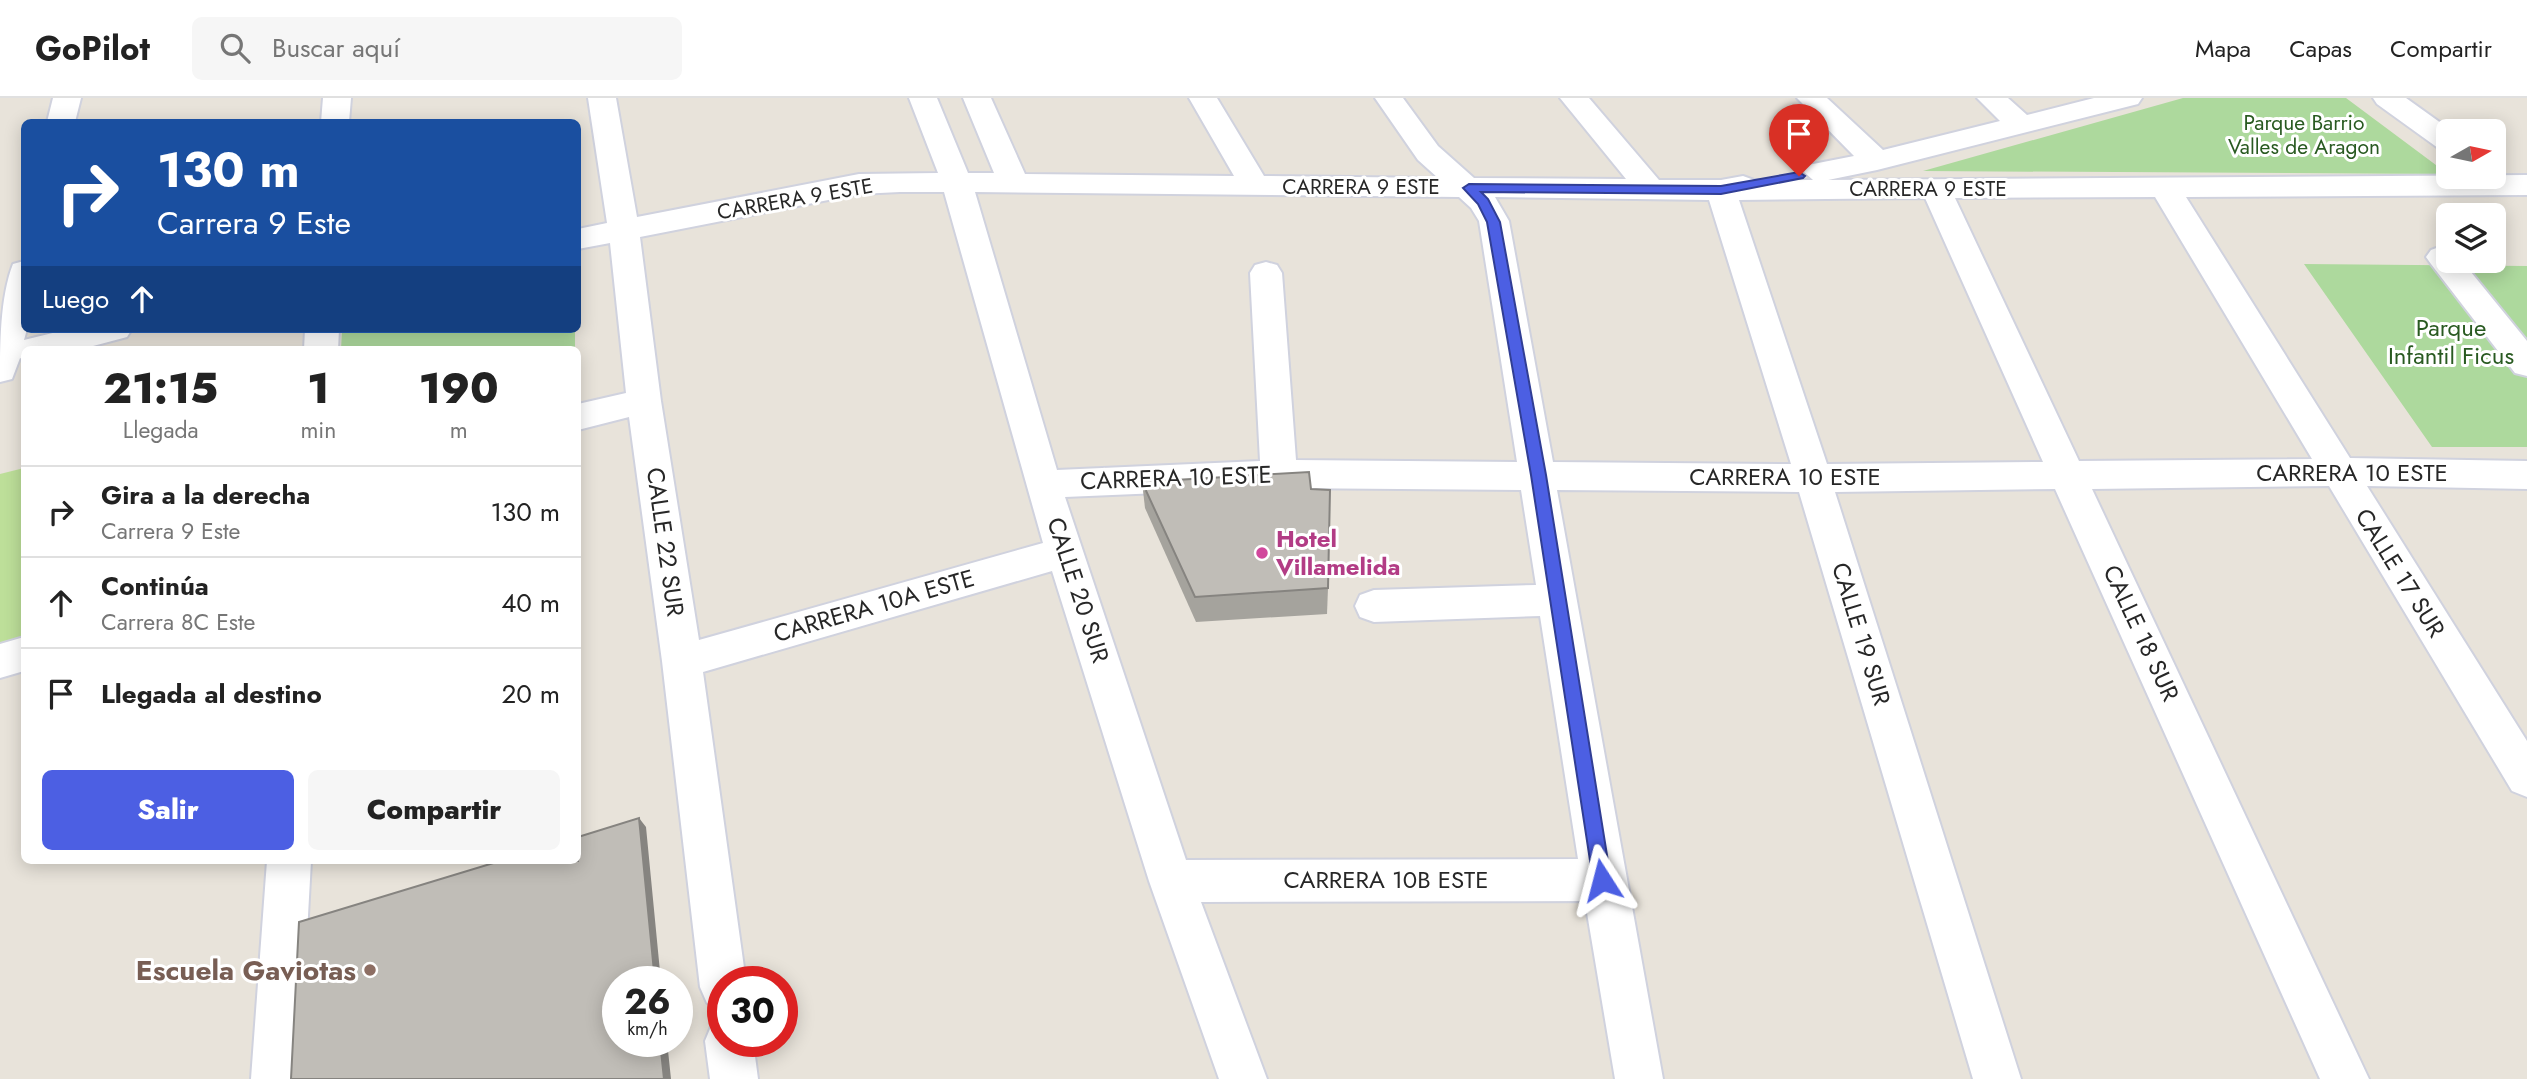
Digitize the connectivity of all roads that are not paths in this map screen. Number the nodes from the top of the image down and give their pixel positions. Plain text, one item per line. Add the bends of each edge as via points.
1 (67, 98) edge
2 (337, 98) edge
3 (602, 98) edge
4 (923, 98) edge
5 (977, 98) edge
6 (1203, 98) edge
7 (1389, 98) edge
8 (1574, 98) edge
9 (1811, 98) edge
10 (1991, 98) edge
11 (2128, 98) edge
12 (2387, 98) edge
13 (62, 119) edge
14 (335, 119) edge
15 (2021, 125) junction
16 (2436, 133) edge
17 (1877, 161) junction
18 (957, 183) junction
19 (1014, 184) junction
20 (1256, 187) junction
21 (2514, 187) edge
22 (1469, 188) junction
23 (1936, 188) junction
24 (2165, 188) junction
25 (1650, 189) junction
26 (1721, 190) junction
27 (624, 231) junction
28 (581, 238) edge
29 (1266, 273) dead end
30 (2455, 273) edge
31 (21, 293) edge
32 (100, 333) edge
33 (52, 346) edge
34 (12, 357) edge
35 (2527, 364) edge
36 (644, 401) junction
37 (581, 416) edge
38 (2338, 472) junction
39 (1279, 474) junction
40 (2068, 474) junction
41 (1539, 475) junction
42 (2527, 475) edge
43 (1813, 478) junction
44 (1043, 484) junction
45 (1066, 552) junction
46 (1559, 600) junction
47 (1374, 606) dead end
48 (21, 655) edge
49 (0, 661) edge
50 (682, 661) junction
51 (2527, 778) edge
52 (289, 864) edge
53 (1602, 880) junction
54 (1171, 881) junction
55 (720, 966) edge
56 (731, 1057) edge
57 (275, 1079) edge
58 (734, 1079) edge
59 (1243, 1079) edge
60 (1639, 1079) edge
61 (1997, 1079) edge
62 (2345, 1079) edge

1 - 13 street
2 - 14 street
3 - 27 street, CALLE 22 SUR
4 - 18 street, CALLE 20 SUR
5 - 19 street
6 - 20 street
7 - 22 street via 1428,153
8 - 25 street
9 - 17 street
10 - 15 street
11 - 15 street
12 - 16 street
15 - 17 street
17 - 26 street
18 - 19 street, CARRERA 9 ESTE
18 - 27 street, CARRERA 9 ESTE via 859,184
18 - 44 street, CALLE 20 SUR
19 - 20 street, CARRERA 9 ESTE
20 - 22 street, CARRERA 9 ESTE
21 - 24 street, CARRERA 9 ESTE
22 - 25 street, CARRERA 9 ESTE
22 - 41 street via 1494,222
23 - 24 street, CARRERA 9 ESTE
23 - 26 street, CARRERA 9 ESTE
23 - 40 street, CALLE 18 SUR
24 - 38 street, CALLE 17 SUR
25 - 26 street, CARRERA 9 ESTE
26 - 43 street, CALLE 19 SUR
27 - 28 street, CARRERA 9 ESTE
27 - 36 street, CALLE 22 SUR
29 - 39 street
30 - 35 street
31 - 34 street
32 - 33 street
36 - 37 street
36 - 50 street, CALLE 22 SUR
38 - 40 street, CARRERA 10 ESTE
38 - 42 street, CARRERA 10 ESTE
38 - 51 street, CALLE 17 SUR
39 - 41 street, CARRERA 10 ESTE
39 - 44 street, CARRERA 10 ESTE
40 - 43 street, CARRERA 10 ESTE
40 - 62 street, CALLE 18 SUR
41 - 43 street, CARRERA 10 ESTE
41 - 46 street
43 - 61 street, CALLE 19 SUR
44 - 45 street, CALLE 20 SUR
45 - 50 street, CARRERA 10A ESTE
45 - 54 street, CALLE 20 SUR
46 - 47 street
46 - 53 street
48 - 49 street
50 - 55 street, CALLE 22 SUR
52 - 57 street
53 - 54 street, CARRERA 10B ESTE
53 - 60 street
54 - 59 street, CALLE 20 SUR
56 - 58 street

